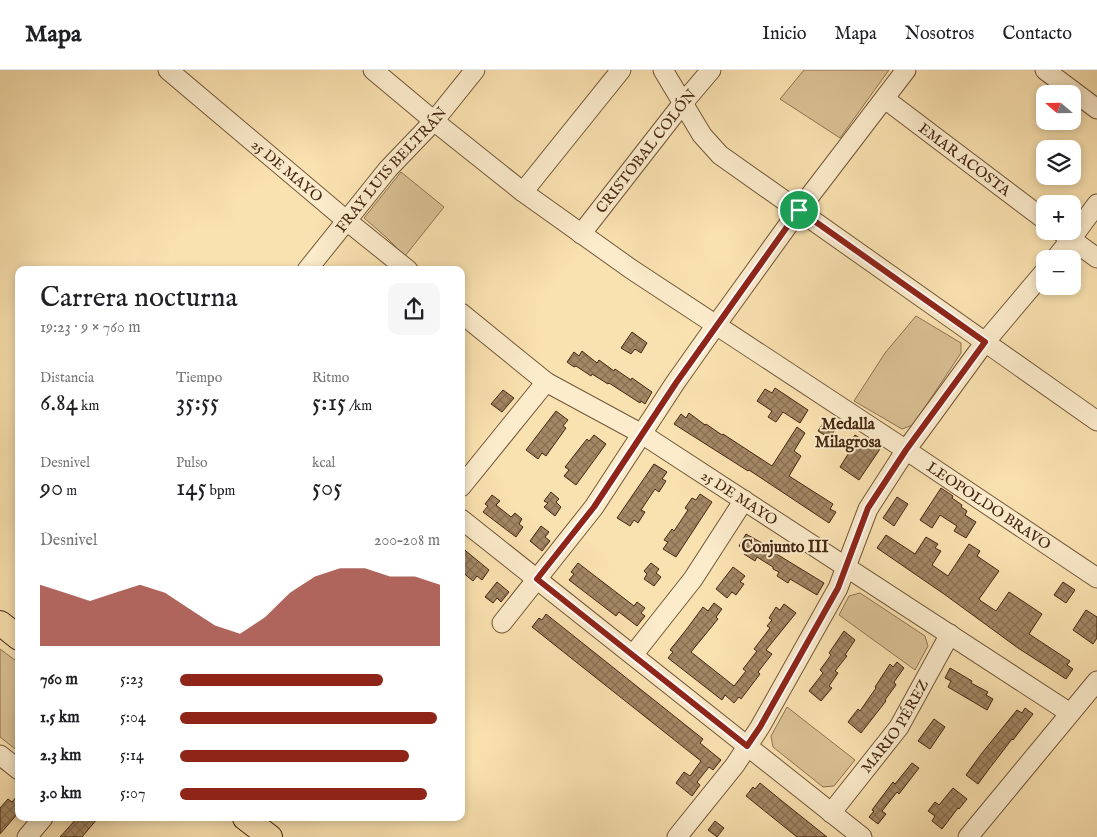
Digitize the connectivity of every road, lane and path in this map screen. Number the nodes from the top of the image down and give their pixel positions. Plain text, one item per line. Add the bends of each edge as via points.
1 (168, 70) edge
2 (373, 70) edge
3 (475, 70) edge
4 (621, 70) edge
5 (663, 70) edge
6 (710, 70) edge
7 (906, 70) edge
8 (1046, 70) edge
9 (885, 99) junction
10 (683, 103) junction
11 (1097, 109) edge
12 (434, 120) junction
13 (523, 192) junction
14 (1097, 204) edge
15 (799, 210) junction
16 (1036, 213) edge
17 (1081, 220) edge
18 (347, 221) junction
19 (581, 234) junction
20 (1073, 240) edge
21 (1097, 258) edge
22 (310, 266) edge
23 (403, 266) edge
24 (1036, 282) edge
25 (465, 316) edge
26 (716, 325) junction
27 (985, 342) junction
28 (546, 382) junction
29 (1097, 421) edge
30 (642, 434) junction
31 (906, 450) junction
32 (465, 482) edge
33 (744, 500) junction
34 (465, 522) edge
35 (846, 566) junction
36 (1097, 578) edge
37 (537, 579) junction
38 (0, 623) edge
39 (502, 623) dead end
40 (950, 634) junction
41 (15, 635) edge
42 (632, 655) junction
43 (1097, 681) edge
44 (1070, 713) junction
45 (747, 746) junction
46 (0, 755) edge
47 (15, 767) edge
48 (831, 812) junction
49 (40, 821) edge
50 (249, 821) edge
51 (681, 836) edge
52 (27, 837) edge
53 (270, 837) edge
54 (862, 837) edge
55 (968, 837) edge

1 - 18 street, 25 DE MAYO
2 - 12 street, LEOPOLDO BRAVO
3 - 12 street, FRAY LUIS BELTRÁN
4 - 13 street
5 - 10 street
6 - 10 street, CRISTOBAL COLÓN
7 - 9 street
8 - 11 street
9 - 15 street
9 - 16 street, EMAR ACOSTA
10 - 15 street via 702,136 720,155
10 - 19 street, CRISTOBAL COLÓN
12 - 13 street, LEOPOLDO BRAVO
12 - 18 street, FRAY LUIS BELTRÁN via 388,169
13 - 19 street, LEOPOLDO BRAVO
14 - 17 street
15 - 26 street
15 - 27 street
18 - 22 street, FRAY LUIS BELTRÁN
18 - 23 street, 25 DE MAYO
19 - 26 street, LEOPOLDO BRAVO
20 - 21 street
24 - 27 street
25 - 28 street, 25 DE MAYO
26 - 30 street
26 - 31 street, LEOPOLDO BRAVO
27 - 29 street
27 - 31 street
28 - 30 street, 25 DE MAYO
28 - 32 street
30 - 33 street, 25 DE MAYO
30 - 37 street via 594,507
31 - 35 street via 868,508
31 - 36 street, LEOPOLDO BRAVO
33 - 35 street, 25 DE MAYO
33 - 42 street via 693,579
34 - 37 street
35 - 40 street, 25 DE MAYO
35 - 45 street via 838,588
37 - 39 street
37 - 42 street
38 - 41 main road
40 - 44 street, 25 DE MAYO
40 - 48 street, MARIO PÉREZ via 899,727
42 - 45 street
43 - 44 street
44 - 55 street
45 - 48 street
45 - 51 street
46 - 47 street
48 - 54 street
49 - 52 street
50 - 53 main road

